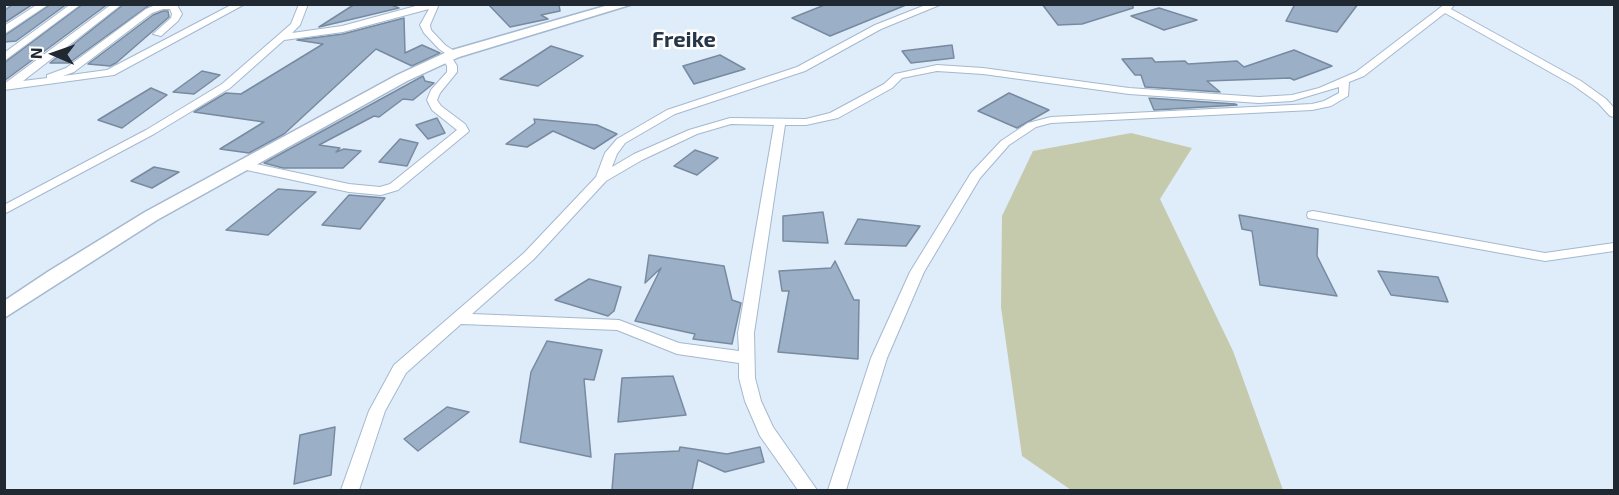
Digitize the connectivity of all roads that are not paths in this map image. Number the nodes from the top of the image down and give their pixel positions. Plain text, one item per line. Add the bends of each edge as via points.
1 (45, 4) edge
2 (77, 4) edge
3 (118, 4) edge
4 (241, 4) edge
5 (304, 4) edge
6 (435, 4) edge
7 (627, 4) edge
8 (938, 4) edge
9 (412, 7) edge
10 (1448, 7) edge
11 (4, 31) edge
12 (158, 34) dead end
13 (284, 37) junction
14 (450, 55) junction
15 (4, 58) edge
16 (1344, 80) junction
17 (9, 88) edge
18 (1614, 114) edge
19 (780, 122) junction
20 (242, 165) junction
21 (602, 178) junction
22 (4, 210) edge
23 (1313, 215) dead end
24 (1614, 247) edge
25 (4, 311) edge
26 (458, 319) junction
27 (747, 358) junction
28 (350, 490) edge
29 (808, 490) edge
30 (837, 490) edge

1 - 11 street
2 - 15 street
3 - 17 street
4 - 17 street via 110,73
5 - 13 street via 295,25
6 - 9 street
6 - 14 street via 425,25
7 - 14 street
8 - 21 street via 878,27 801,69 671,112 621,141 611,153
9 - 13 street via 343,29
10 - 16 street via 1360,74
10 - 18 street via 1577,83
12 - 17 street via 175,19 174,8 162,6 149,11 63,74
13 - 22 street via 226,86 193,107
14 - 20 street
14 - 20 street via 452,72 432,100 463,132 394,187 381,191 358,189
16 - 19 street via 1292,98 1259,100 1129,91 937,68 898,76 888,86 834,116
16 - 30 street via 1344,94 1312,107 1051,120 1032,125 1005,142 975,176 917,272 879,358
19 - 21 street via 712,124
19 - 27 street via 746,333
20 - 25 street via 142,222
21 - 26 street via 529,256
23 - 24 street via 1545,257
26 - 27 street via 619,325 677,348
26 - 28 street via 400,369 386,390
27 - 29 street via 753,401 766,432

